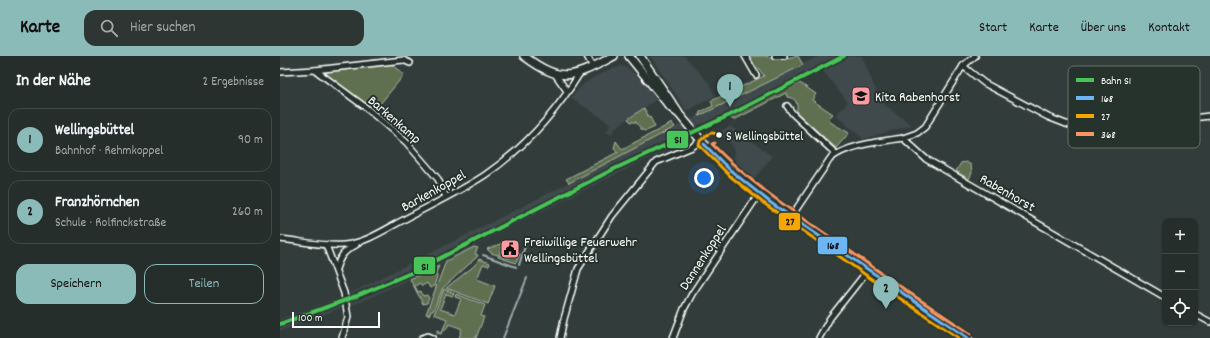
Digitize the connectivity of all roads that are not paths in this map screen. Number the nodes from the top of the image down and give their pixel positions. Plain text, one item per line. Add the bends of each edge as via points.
1 (524, 56) edge
2 (586, 56) edge
3 (614, 56) edge
4 (628, 56) edge
5 (640, 56) edge
6 (746, 56) edge
7 (776, 56) edge
8 (784, 56) edge
9 (975, 56) edge
10 (410, 63) dead end
11 (963, 66) junction
12 (593, 67) junction
13 (315, 70) junction
14 (280, 72) edge
15 (580, 73) junction
16 (555, 74) junction
17 (756, 75) dead end
18 (567, 91) junction
19 (787, 106) dead end
20 (679, 114) junction
21 (1210, 116) edge
22 (1200, 117) edge
23 (1068, 124) edge
24 (903, 138) junction
25 (702, 140) junction
26 (836, 154) junction
27 (759, 194) junction
28 (446, 197) junction
29 (791, 217) junction
30 (280, 239) edge
31 (361, 242) junction
32 (326, 245) junction
33 (336, 269) junction
34 (868, 270) junction
35 (1162, 295) edge
36 (1198, 316) edge
37 (1210, 322) edge
38 (342, 338) edge
39 (422, 338) edge
40 (433, 338) edge
41 (560, 338) edge
42 (672, 338) edge
43 (819, 338) edge
44 (968, 338) edge

1 - 16 main road via 542,69
2 - 12 street
3 - 12 main road
4 - 20 main road via 671,108
5 - 20 main road
6 - 17 street
7 - 8 street
9 - 11 street
10 - 13 street via 403,60
11 - 23 street via 984,82 1048,117
11 - 24 street via 925,127
12 - 15 main road
13 - 14 street
13 - 28 street, Barkenkamp via 406,142 438,179
15 - 16 main road
15 - 18 street, Barkenkoppel
16 - 18 street
18 - 28 street, Barkenkoppel via 532,134 506,159
19 - 26 street
20 - 25 main road
21 - 22 street
24 - 26 street via 862,145
24 - 35 street, Rabenhorst via 926,159
25 - 27 main road via 730,170
25 - 41 street via 692,147 656,162 612,216 578,269
26 - 29 street
27 - 29 main road
27 - 42 street, Dannenkoppel via 692,294
28 - 31 street, Barkenkoppel
29 - 34 main road
30 - 32 street, Barkenkoppel
31 - 32 street, Barkenkoppel
31 - 33 street via 346,250 339,258
32 - 33 street
33 - 38 street via 348,317
34 - 43 street via 830,318
34 - 44 main road
36 - 37 street
39 - 40 street

